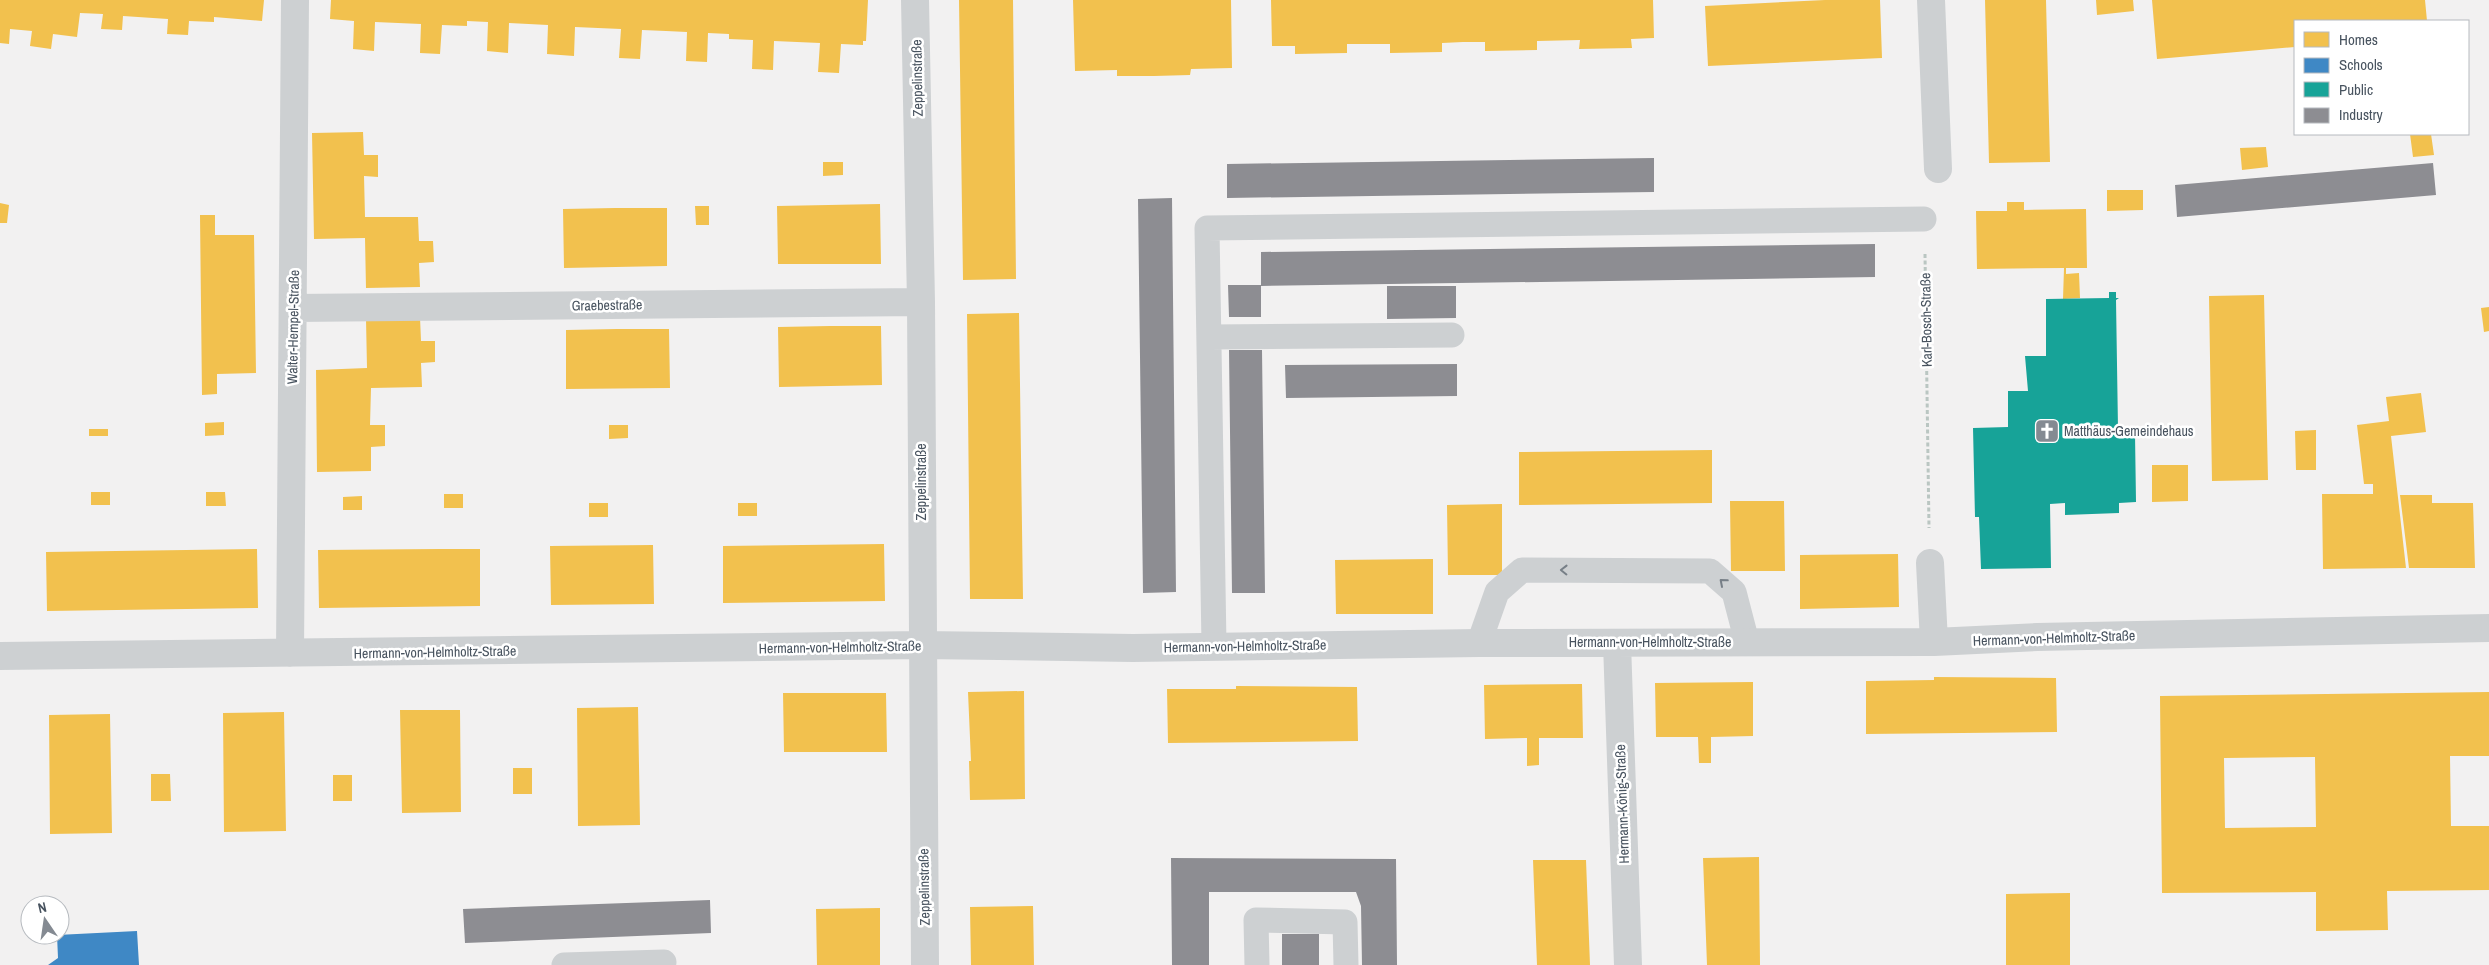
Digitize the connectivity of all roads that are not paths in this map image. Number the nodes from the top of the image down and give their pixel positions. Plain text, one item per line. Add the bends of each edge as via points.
1 (295, 0) edge
2 (915, 0) edge
3 (1931, 0) edge
4 (1938, 170) dead end
5 (1924, 219) road end
6 (921, 302) junction
7 (293, 308) junction
8 (1452, 335) dead end
9 (1208, 337) junction
10 (1930, 563) road end
11 (2489, 628) edge
12 (1747, 642) junction
13 (1934, 642) junction
14 (1479, 643) junction
15 (1617, 643) junction
16 (922, 645) junction
17 (1214, 646) junction
18 (290, 653) junction
19 (0, 656) edge
20 (664, 962) dead end
21 (564, 965) edge
22 (925, 965) edge
23 (1257, 965) edge
24 (1346, 965) edge
25 (1628, 965) edge

1 - 7 street, Walter-Hempel-Straße
2 - 6 street, Zeppelinstraße
3 - 4 street
5 - 9 lane via 1207,228
6 - 7 street, Graebestraße
6 - 16 street, Zeppelinstraße
7 - 18 street, Walter-Hempel-Straße
8 - 9 lane
9 - 17 lane
10 - 13 street
11 - 13 street, Hermann-von-Helmholtz-Straße
12 - 13 street, Hermann-von-Helmholtz-Straße
12 -> 14 lane via 1734,592 1710,571 1522,570 1497,592
12 - 15 street, Hermann-von-Helmholtz-Straße
14 - 15 street, Hermann-von-Helmholtz-Straße
14 - 17 street, Hermann-von-Helmholtz-Straße
15 - 25 street, Hermann-König-Straße
16 - 17 street, Hermann-von-Helmholtz-Straße
16 - 18 street, Hermann-von-Helmholtz-Straße
16 - 22 street, Zeppelinstraße
18 - 19 street, Hermann-von-Helmholtz-Straße
20 - 21 lane
23 - 24 lane via 1256,920 1345,922

